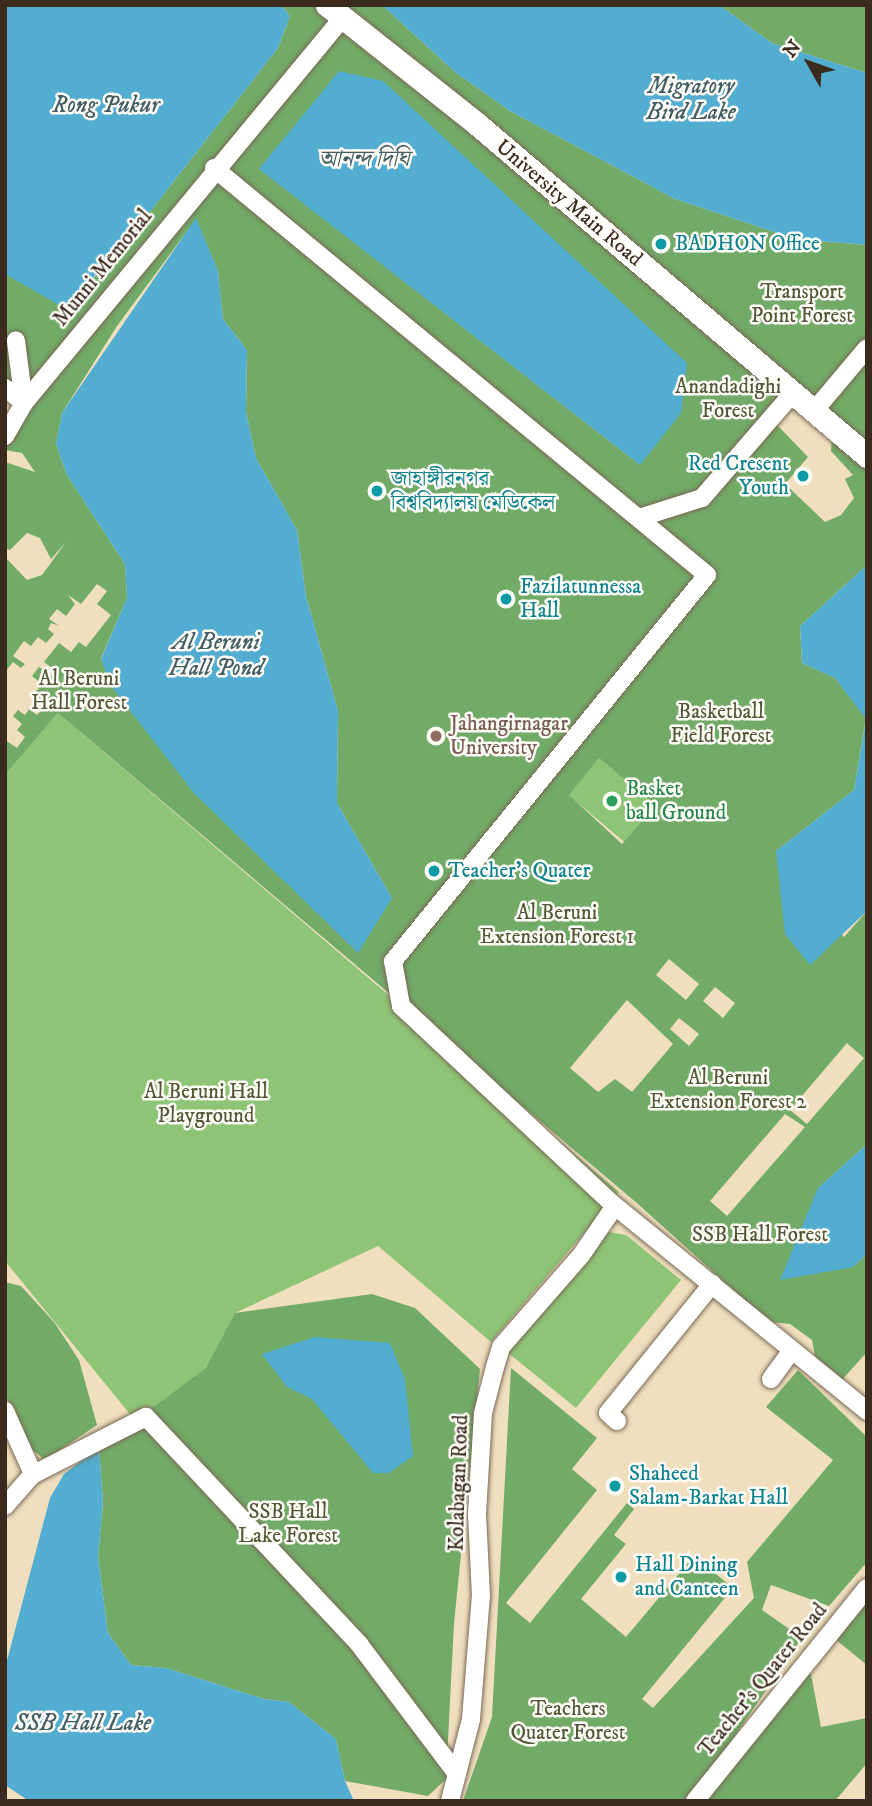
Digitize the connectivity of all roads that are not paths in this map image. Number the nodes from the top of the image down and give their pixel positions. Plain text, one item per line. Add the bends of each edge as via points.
1 (337, 9) edge
2 (214, 168) junction
3 (16, 341) dead end
4 (867, 348) edge
5 (5, 388) edge
6 (793, 393) junction
7 (24, 403) junction
8 (814, 411) junction
9 (5, 436) edge
10 (867, 456) edge
11 (639, 518) junction
12 (615, 1206) junction
13 (712, 1284) junction
14 (791, 1352) junction
15 (771, 1379) dead end
16 (5, 1411) edge
17 (867, 1411) edge
18 (617, 1421) dead end
19 (32, 1475) junction
20 (5, 1506) edge
21 (867, 1588) edge
22 (457, 1774) junction
23 (450, 1801) edge
24 (695, 1801) edge

1 - 2 street, Munni Memorial
1 - 6 street, University Main Road
2 - 7 street, Munni Memorial
2 - 11 street
3 - 7 street
4 - 8 street
5 - 7 street
6 - 8 street, University Main Road
6 - 11 street via 702,498
7 - 9 street, Munni Memorial
8 - 10 street, University Main Road
11 - 12 street via 707,575 393,961 401,1006
12 - 13 street
12 - 22 street, Kolabagan Road via 582,1254 501,1347 495,1367 483,1413 477,1514 481,1596 471,1719
13 - 14 street
13 - 18 street via 608,1413
14 - 15 street
14 - 17 street
16 - 19 street
19 - 20 street
19 - 22 street via 146,1416 359,1644
21 - 24 street, Teacher's Quater Road
22 - 23 street, Kolabagan Road

